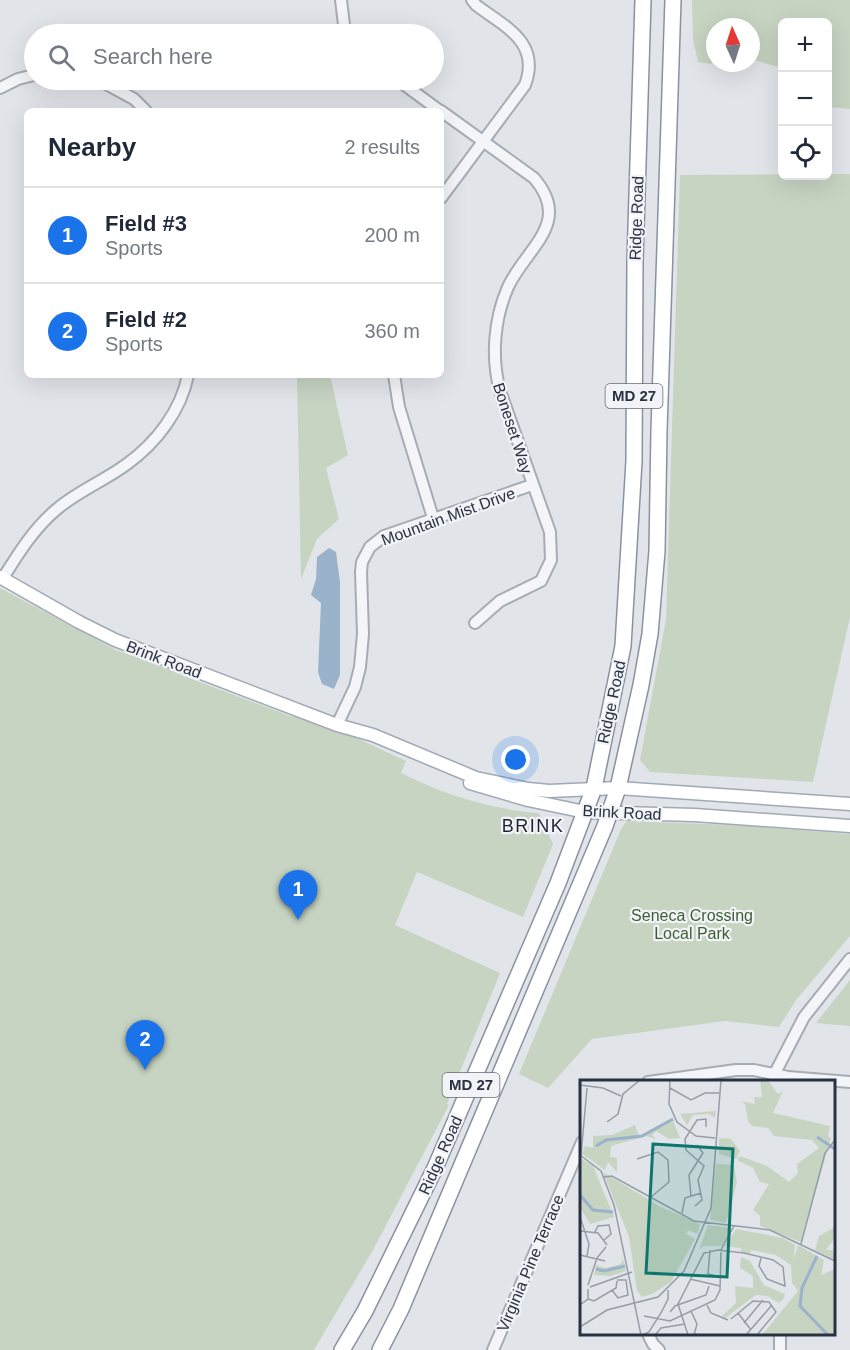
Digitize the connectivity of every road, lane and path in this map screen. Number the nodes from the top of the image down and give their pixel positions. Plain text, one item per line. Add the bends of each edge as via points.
1 (341, 0) edge
2 (472, 0) edge
3 (643, 0) edge
4 (673, 0) edge
5 (344, 24) edge
6 (24, 78) edge
7 (0, 88) edge
8 (120, 90) edge
9 (412, 90) edge
10 (143, 108) edge
11 (437, 108) edge
12 (444, 113) edge
13 (483, 143) junction
14 (444, 194) edge
15 (187, 378) edge
16 (394, 378) edge
17 (532, 485) junction
18 (433, 518) junction
19 (2, 578) edge
20 (475, 623) dead end
21 (337, 725) junction
22 (594, 788) junction
23 (618, 788) junction
24 (850, 804) edge
25 (585, 812) junction
26 (611, 813) junction
27 (850, 825) edge
28 (850, 959) edge
29 (774, 1078) edge
30 (661, 1080) edge
31 (812, 1080) edge
32 (835, 1081) edge
33 (850, 1082) edge
34 (580, 1147) edge
35 (648, 1335) edge
36 (342, 1350) edge
37 (380, 1350) edge
38 (493, 1350) edge
39 (659, 1350) edge

1 - 5 street
2 - 13 street via 515,33 530,65 525,85
3 - 22 highway, Ridge Road / MD 27 via 634,461 623,646
4 - 23 highway, Ridge Road / MD 27 via 657,551 642,685
6 - 7 street
8 - 10 street
9 - 11 street, Boneset Way
12 - 13 street, Boneset Way
13 - 14 street
13 - 17 street, Boneset Way via 534,178 548,202 548,224 542,237 507,290 495,350 495,373
15 - 19 street via 175,411 147,447 54,511 22,546
16 - 18 street via 399,407
17 - 18 street, Mountain Mist Drive
17 - 20 street, Boneset Way via 550,532 551,560 541,581 500,601
18 - 21 street, Mountain Mist Drive via 384,536 365,555 361,572 360,667
19 - 21 main road, Brink Road via 115,640
21 - 22 main road, Brink Road via 373,735 476,778 549,791
21 - 25 main road, Brink Road via 480,787
22 - 23 main road, Brink Road
22 - 25 highway, Ridge Road / MD 27
23 - 24 main road, Brink Road
23 - 26 highway, Ridge Road / MD 27
25 - 26 main road, Brink Road
25 - 36 highway, Ridge Road / MD 27 via 435,1168
26 - 27 main road, Brink Road
26 - 37 highway, Ridge Road / MD 27 via 401,1309
28 - 29 street via 804,1017
29 - 30 street via 754,1070 736,1070
29 - 31 street
32 - 33 street
34 - 38 street, Virginia Pine Terrace
35 - 39 street

